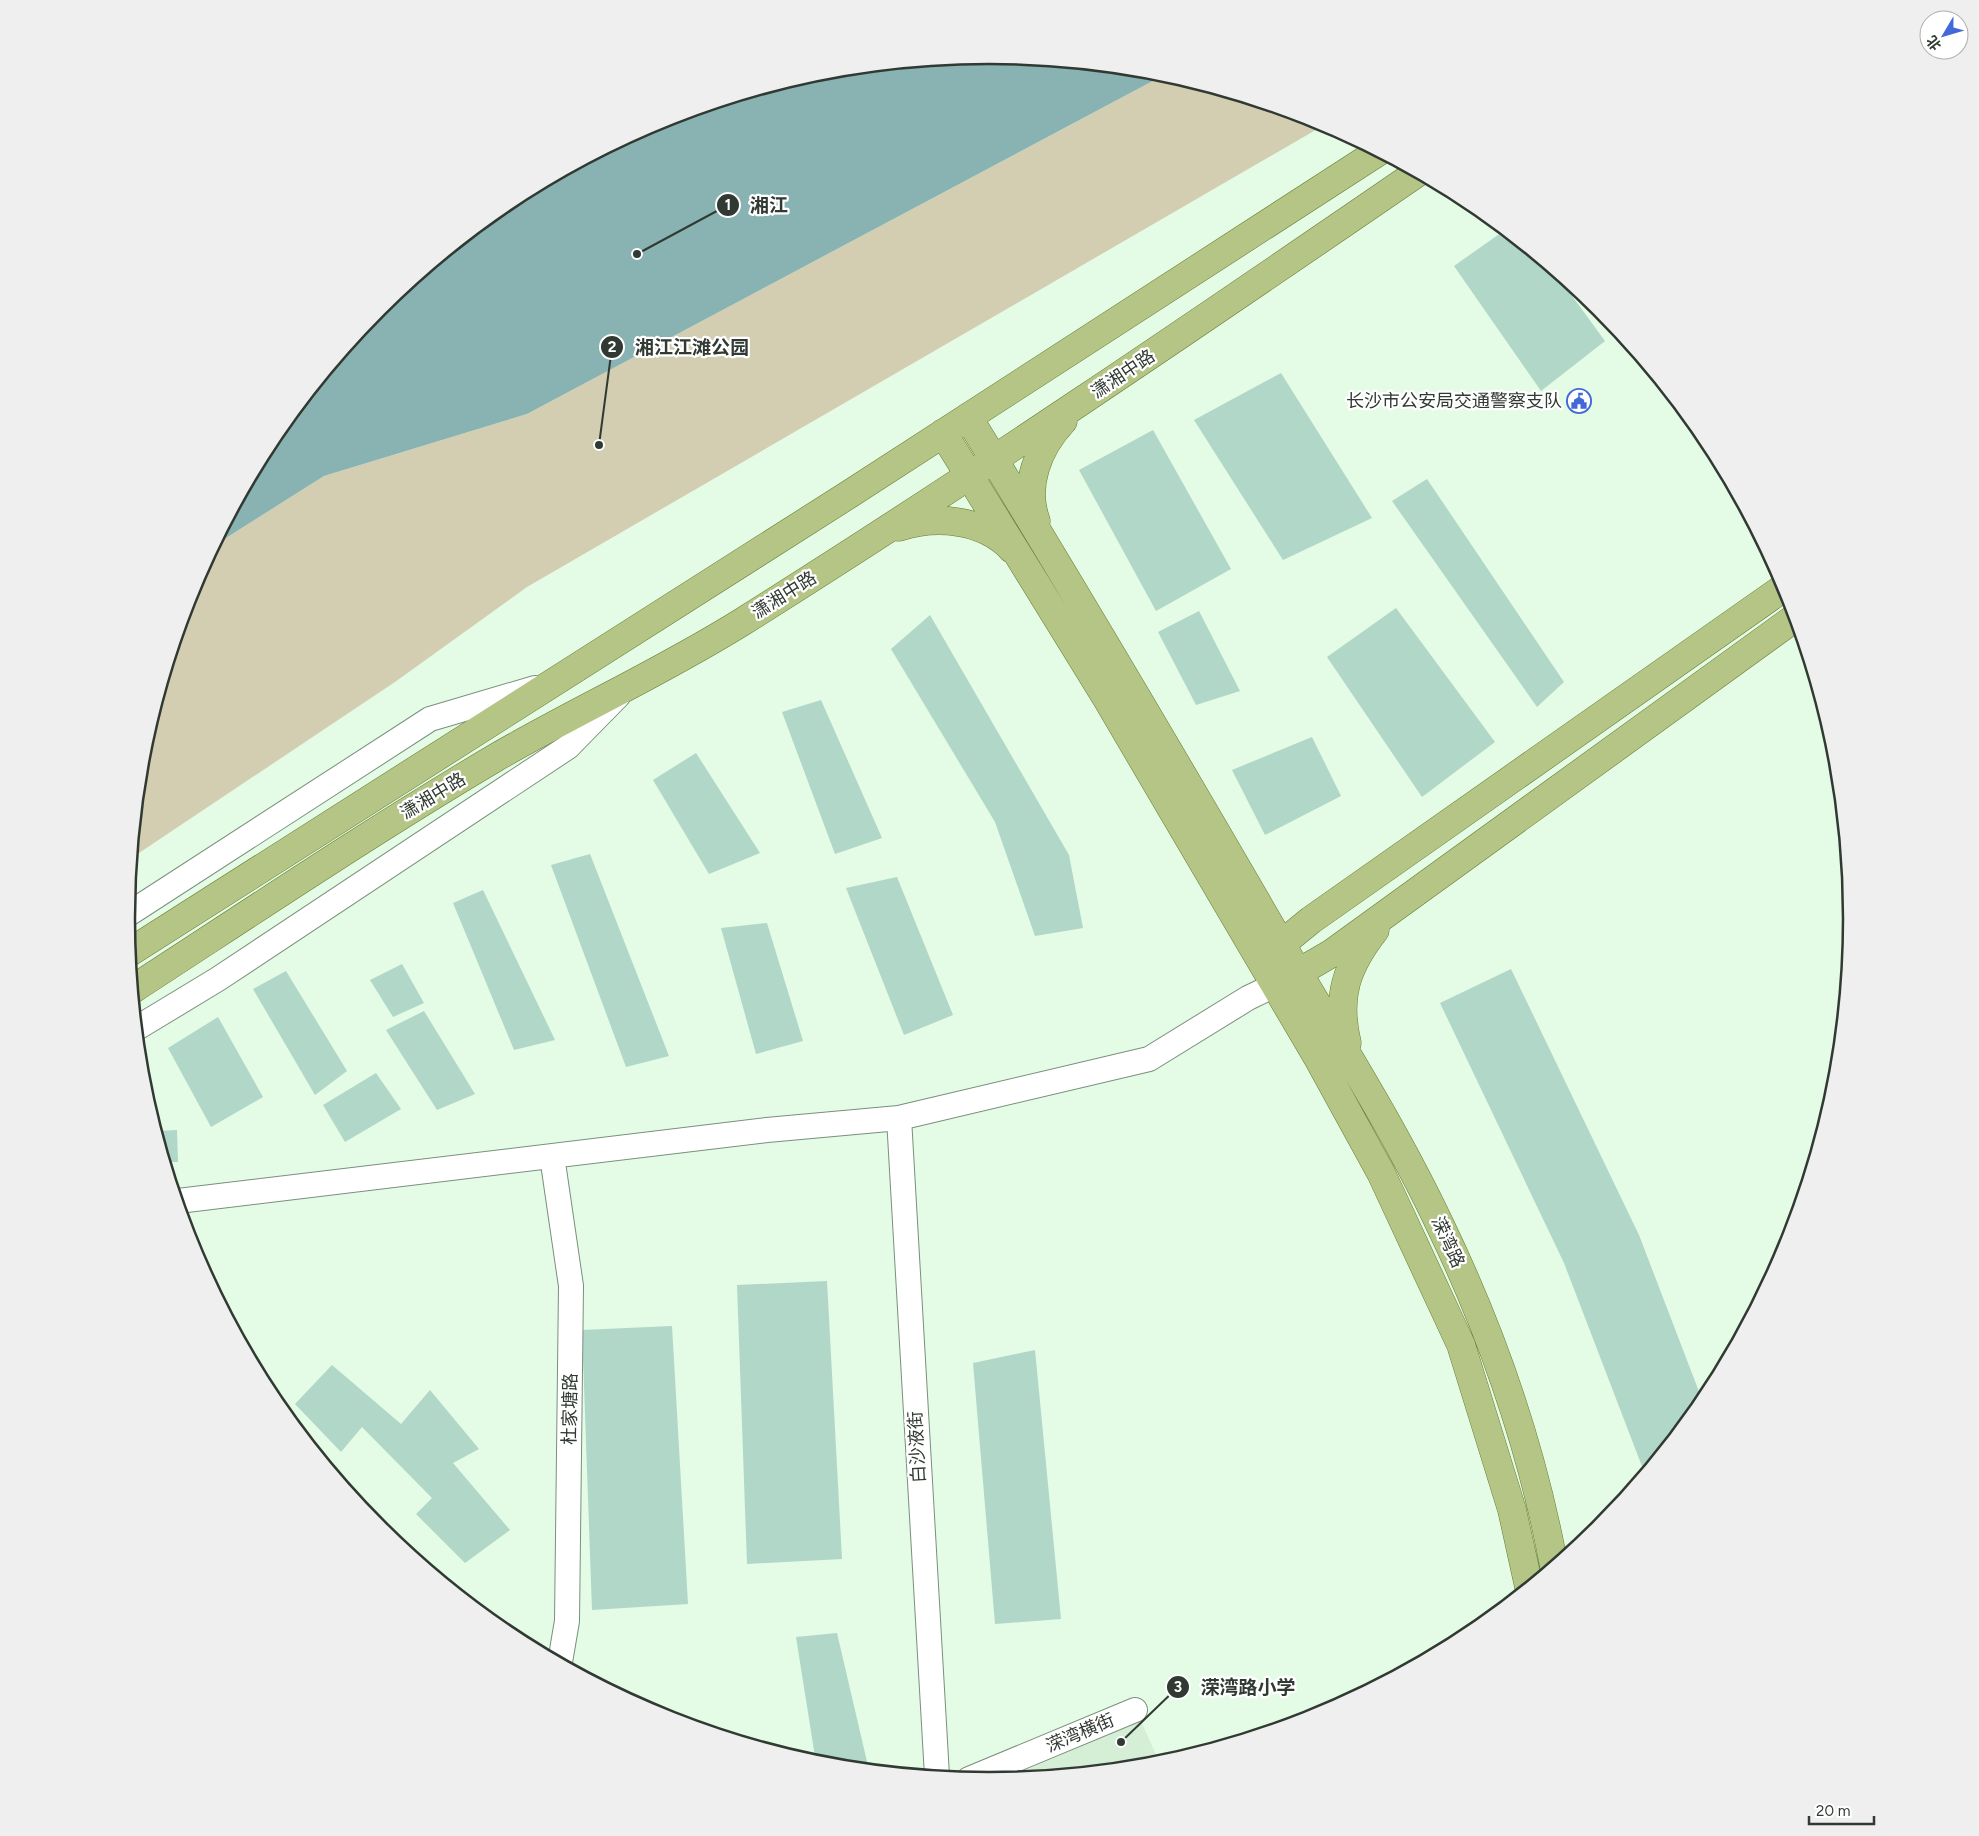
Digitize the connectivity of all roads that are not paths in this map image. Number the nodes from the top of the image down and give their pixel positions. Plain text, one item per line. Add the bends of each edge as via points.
1 (1373, 155) edge
2 (1413, 176) edge
3 (1078, 404) junction
4 (968, 417) junction
5 (943, 433) junction
6 (994, 459) junction
7 (970, 475) junction
8 (876, 536) junction
9 (1036, 557) junction
10 (1779, 591) edge
11 (1790, 621) edge
12 (556, 682) junction
13 (624, 690) junction
14 (1243, 878) junction
15 (1343, 898) junction
16 (135, 910) edge
17 (1389, 912) junction
18 (1281, 944) junction
19 (136, 948) edge
20 (1261, 962) junction
21 (1299, 973) junction
22 (1275, 985) junction
23 (138, 986) edge
24 (142, 1025) edge
25 (1360, 1076) junction
26 (899, 1118) junction
27 (552, 1156) junction
28 (184, 1200) edge
29 (1553, 1560) edge
30 (1527, 1582) edge
31 (561, 1657) edge
32 (1135, 1710) dead end
33 (937, 1770) edge
34 (986, 1772) edge

1 - 4 main road, 潇湘中路
2 - 3 main road, 潇湘中路
3 - 6 main road, 潇湘中路
3 - 9 main road via 1050,435 1031,483
4 - 5 main road, 潇湘中路
4 - 6 main road
5 - 7 main road
5 - 12 main road, 潇湘中路
6 - 7 main road, 潇湘中路
6 - 9 main road
7 - 8 main road, 潇湘中路
7 - 9 main road
8 - 9 main road via 924,520 950,521 976,526 1010,547
8 - 13 main road, 潇湘中路 via 738,624
9 - 14 main road
9 - 20 main road
10 - 15 main road
11 - 17 main road
12 - 16 street via 430,719
12 - 19 main road, 潇湘中路
13 - 23 main road, 潇湘中路 via 500,755 408,810
13 - 24 street via 568,747 218,979
14 - 15 main road via 1269,903 1289,914 1304,915
14 - 18 main road, 溁湾路
15 - 18 main road
17 - 21 main road
17 - 25 main road via 1367,940 1344,984 1342,1019 1348,1048
18 - 20 main road
18 - 21 main road, 溁湾路
20 - 22 main road
21 - 22 main road
21 - 25 main road, 溁湾路
22 - 26 street via 1149,1059
22 - 30 main road via 1381,1173 1461,1345 1512,1510
25 - 29 main road, 溁湾路 via 1441,1226 1485,1324 1522,1430
26 - 27 street via 766,1130
26 - 33 street, 白沙液街
27 - 28 street
27 - 31 street, 杜家塘路 via 571,1286 567,1620
32 - 34 street, 溁湾横街

